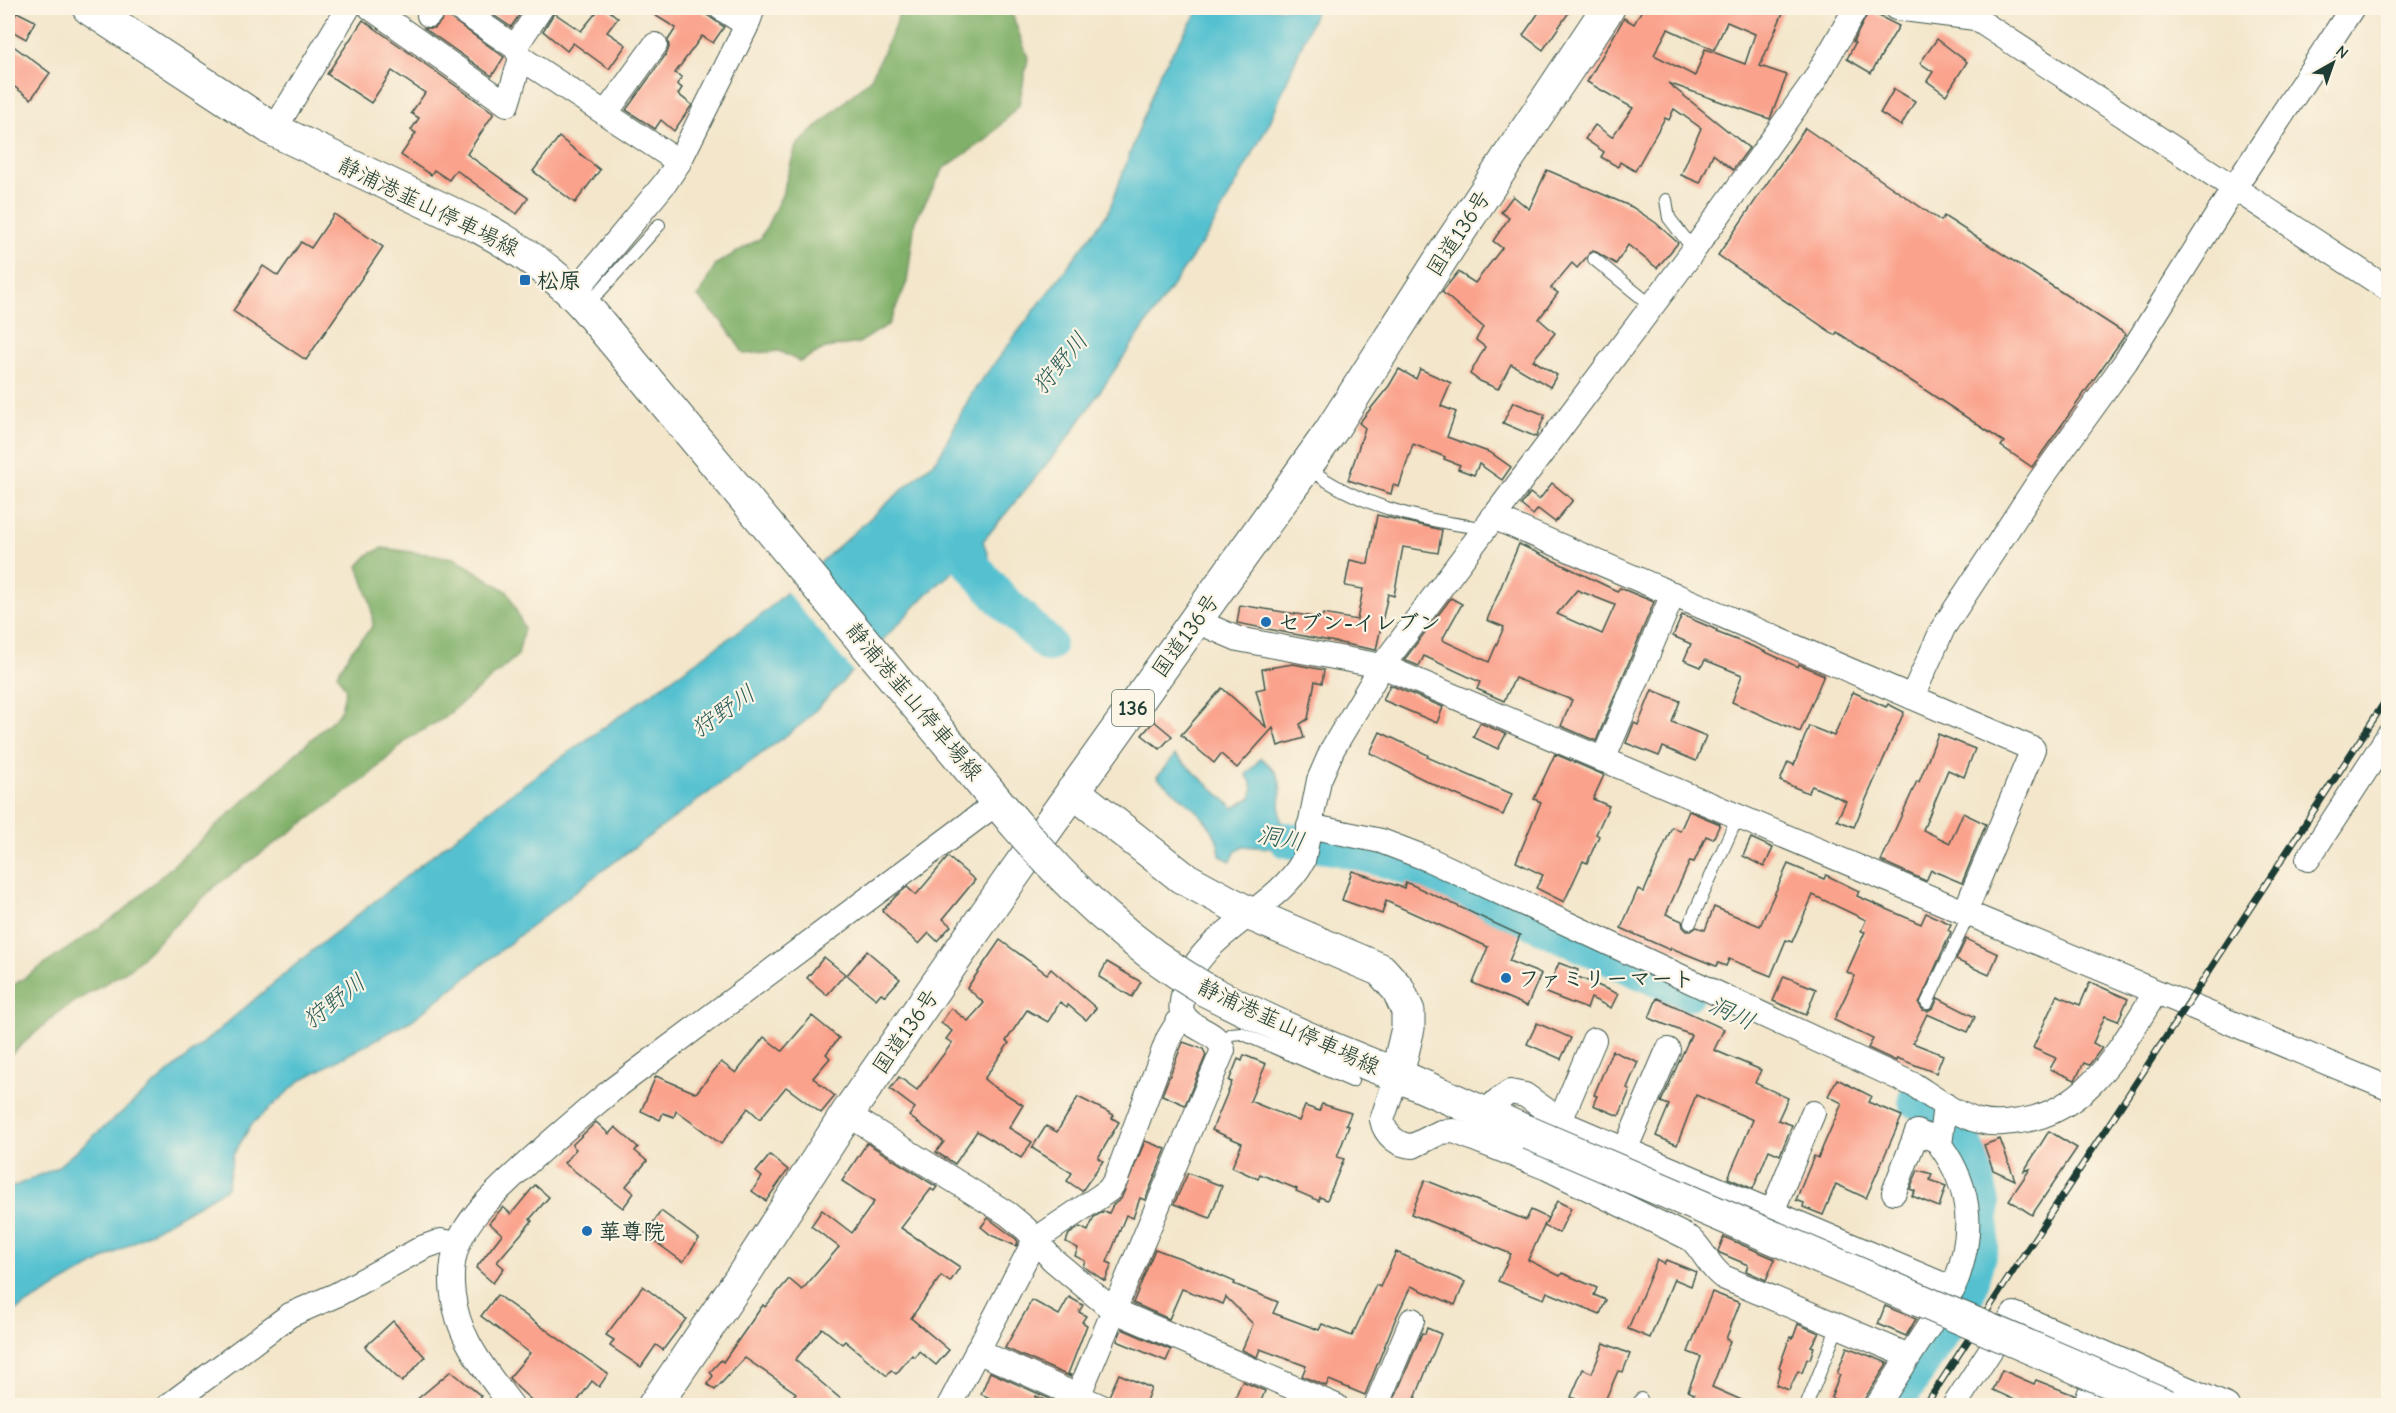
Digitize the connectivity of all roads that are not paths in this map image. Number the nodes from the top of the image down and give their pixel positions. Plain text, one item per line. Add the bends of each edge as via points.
1 (89, 8) edge
2 (348, 8) edge
3 (370, 8) edge
4 (458, 8) edge
5 (541, 8) edge
6 (721, 8) edge
7 (1608, 8) edge
8 (1856, 8) edge
9 (1896, 8) edge
10 (2352, 8) edge
11 (1978, 13) edge
12 (750, 16) edge
13 (655, 45) dead end
14 (518, 52) junction
15 (606, 113) junction
16 (274, 130) junction
17 (679, 162) junction
18 (2234, 188) junction
19 (1666, 200) dead end
20 (660, 225) dead end
21 (1694, 250) junction
22 (1594, 259) dead end
23 (2388, 289) edge
24 (583, 303) junction
25 (1652, 306) junction
26 (1306, 466) junction
27 (1489, 522) junction
28 (1673, 594) junction
29 (1196, 621) junction
30 (1382, 666) junction
31 (1912, 697) junction
32 (2388, 736) edge
33 (1603, 760) junction
34 (1073, 791) junction
35 (1006, 812) junction
36 (1738, 816) junction
37 (1309, 828) junction
38 (2308, 859) dead end
39 (1967, 913) junction
40 (1250, 914) junction
41 (1690, 922) dead end
42 (2156, 992) junction
43 (1927, 1003) dead end
44 (1183, 1014) junction
45 (1594, 1040) dead end
46 (1221, 1042) junction
47 (1668, 1050) dead end
48 (1397, 1075) junction
49 (1352, 1081) dead end
50 (2388, 1088) edge
51 (1945, 1106) junction
52 (1485, 1113) junction
53 (1813, 1113) dead end
54 (847, 1114) junction
55 (1560, 1120) junction
56 (1940, 1138) junction
57 (1625, 1150) junction
58 (1894, 1192) dead end
59 (1772, 1212) junction
60 (1035, 1240) junction
61 (458, 1244) junction
62 (1953, 1289) junction
63 (1113, 1310) junction
64 (1412, 1320) dead end
65 (1838, 1326) junction
66 (1991, 1348) junction
67 (977, 1351) junction
68 (1909, 1356) junction
69 (2088, 1398) edge
70 (1084, 1402) edge
71 (1807, 1404) dead end
72 (168, 1406) edge
73 (512, 1406) edge
74 (654, 1406) edge
75 (949, 1406) edge
76 (1336, 1406) edge
77 (1376, 1406) edge
78 (1877, 1406) edge
79 (1954, 1406) edge
80 (2124, 1406) edge
81 (2167, 1406) edge
82 (2227, 1406) edge

1 - 16 main road, 静浦港韮山停車場線
2 - 16 street
3 - 14 street via 507,104
4 - 14 street
5 - 14 street
6 - 12 street
7 - 26 main road, 国道136号 / 136
8 - 21 street via 1814,81
9 - 11 street
10 - 18 street
11 - 18 street
12 - 17 street
13 - 15 street
14 - 15 street
15 - 17 street
16 - 24 main road, 静浦港韮山停車場線 via 480,226 537,261
17 - 24 street
18 - 23 street
18 - 31 street via 2126,360 2036,486 1943,628
19 - 21 lane via 1669,218
20 - 24 lane via 601,290
21 - 25 street
22 - 25 lane
24 - 35 main road, 静浦港韮山停車場線
25 - 27 street
26 - 27 lane via 1341,491 1397,511
26 - 29 main road, 国道136号 / 136
27 - 28 street
27 - 30 street
28 - 31 street
28 - 33 street
29 - 30 street via 1238,639
29 - 34 main road, 国道136号 / 136
30 - 33 street
30 - 37 street via 1333,748 1319,780
31 - 39 street via 2032,748
32 - 38 street
33 - 36 street
34 - 40 main road, 静浦港韮山停車場線 via 1182,877
34 - 54 main road, 国道136号 / 136
35 - 48 main road, 静浦港韮山停車場線, bridge via 1050,864 1100,913 1175,971 1255,1015
35 - 61 street via 718,1010 550,1141 490,1198
36 - 39 street
36 - 41 lane
37 - 40 street via 1303,861
37 - 51 street via 1381,841 1428,860 1914,1085
39 - 42 street
39 - 43 lane
40 - 44 street via 1221,937 1194,967 1183,993
40 - 48 main road, 静浦港韮山停車場線 via 1373,965 1388,977 1408,1011
42 - 50 street
42 - 51 street via 2112,1059 2085,1091 2068,1104 2034,1119 1992,1124
44 - 46 street
44 - 60 street via 1173,1027 1109,1190
45 - 55 street
46 - 49 lane via 1231,1034 1241,1033
46 - 63 street via 1221,1057
47 - 57 street
48 - 52 main road
48 - 65 street via 1382,1120 1386,1132 1398,1143 1413,1146 1441,1132 1454,1131 1547,1168 1690,1239 1712,1269 1723,1277
51 - 56 street
52 - 55 street via 1510,1092 1525,1095
52 - 81 main road, bridge
53 - 59 street
54 - 60 street via 1008,1214
54 - 74 main road, 国道136号 / 136
55 - 57 street
56 - 58 street via 1917,1132
56 - 62 street via 1957,1172 1966,1204 1966,1246
57 - 59 street
59 - 62 street
60 - 63 street
60 - 67 street
61 - 72 street via 441,1241 424,1247 290,1315
61 - 73 street via 452,1272 455,1305 467,1341
62 - 68 street
63 - 70 street
63 - 76 street
64 - 77 street
65 - 68 street
65 - 71 lane
66 - 69 street
66 - 79 street
66 - 82 street via 2014,1314
67 - 70 street
67 - 75 street
68 - 78 street
69 - 80 street

